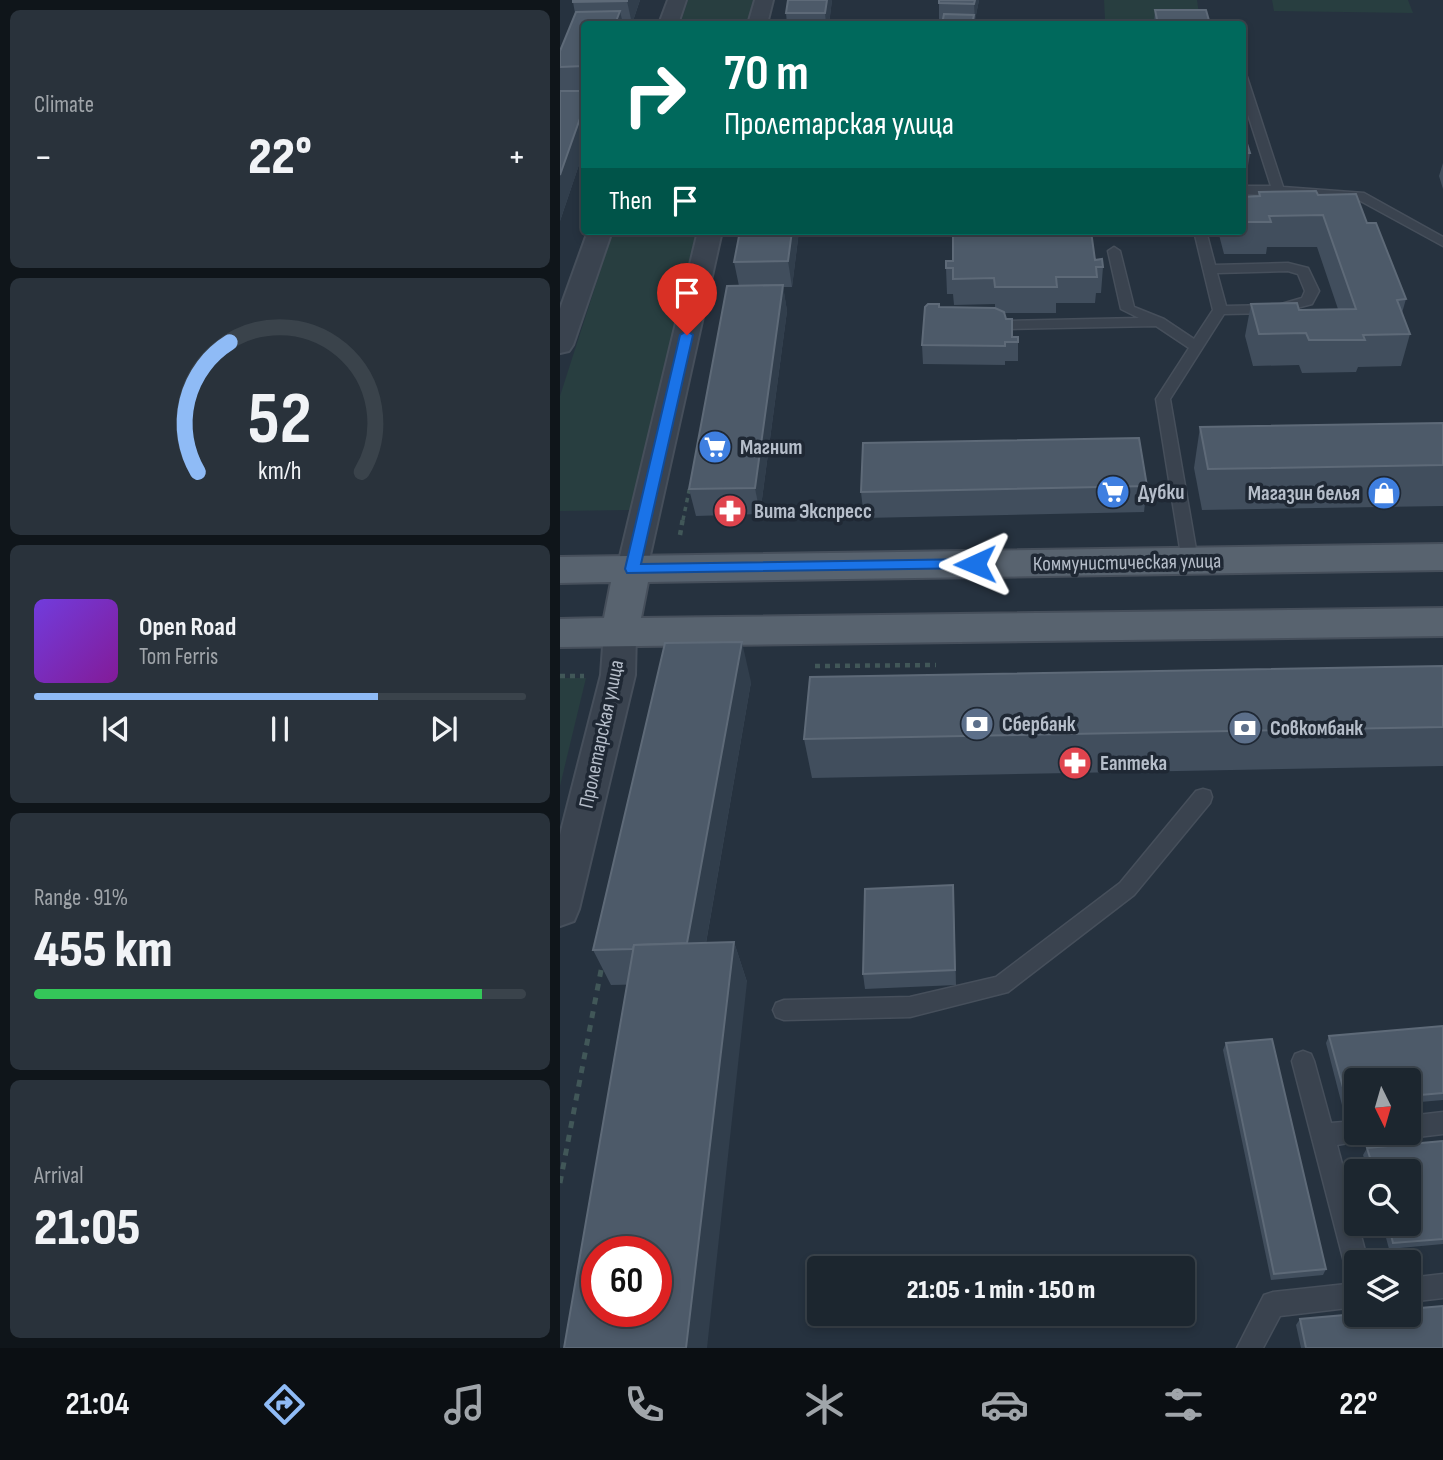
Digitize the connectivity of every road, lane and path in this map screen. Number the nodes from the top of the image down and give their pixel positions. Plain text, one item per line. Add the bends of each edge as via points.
1 (677, 0) edge
2 (764, 0) edge
3 (670, 21) edge
4 (759, 21) edge
5 (1246, 90) edge
6 (1246, 190) edge
7 (1278, 190) junction
8 (599, 235) edge
9 (709, 235) edge
10 (1201, 235) edge
11 (1443, 242) edge
12 (1114, 251) dead end
13 (1210, 269) junction
14 (1220, 310) junction
15 (1159, 321) junction
16 (1008, 325) edge
17 (560, 345) edge
18 (1195, 346) junction
19 (1443, 557) edge
20 (1190, 561) junction
21 (632, 569) junction
22 (560, 570) edge
23 (1443, 622) edge
24 (620, 632) junction
25 (560, 633) edge
26 (1203, 797) dead end
27 (560, 909) edge
28 (605, 950) edge
29 (784, 1010) dead end
30 (1303, 1061) dead end
31 (1443, 1123) edge
32 (1421, 1126) edge
33 (1344, 1133) edge
34 (1323, 1135) junction
35 (560, 1183) edge
36 (1353, 1250) edge
37 (1443, 1286) edge
38 (1421, 1289) edge
39 (1344, 1296) edge
40 (1250, 1348) edge

1 - 3 street
2 - 4 street
5 - 7 lane
6 - 7 lane
7 - 11 lane via 1360,196
8 - 17 street
9 - 21 street, Пролетарская улица
10 - 13 lane
12 - 15 lane via 1128,309
13 - 14 lane
13 - 14 lane via 1287,267 1303,271 1312,291 1307,301 1293,307
14 - 18 lane
15 - 16 lane
15 - 18 lane
18 - 20 lane via 1163,399
19 - 20 main road, Коммунистическая улица
20 - 21 main road, Коммунистическая улица
21 - 22 main road, Коммунистическая улица
21 - 24 main road, Пролетарская улица
23 - 24 main road
24 - 25 main road
24 - 27 street, Пролетарская улица via 618,675
26 - 29 lane via 1126,889 1001,985 910,1007
28 - 35 path
30 - 34 lane
31 - 32 lane
33 - 34 lane
34 - 36 lane
37 - 38 lane
39 - 40 lane via 1273,1304

